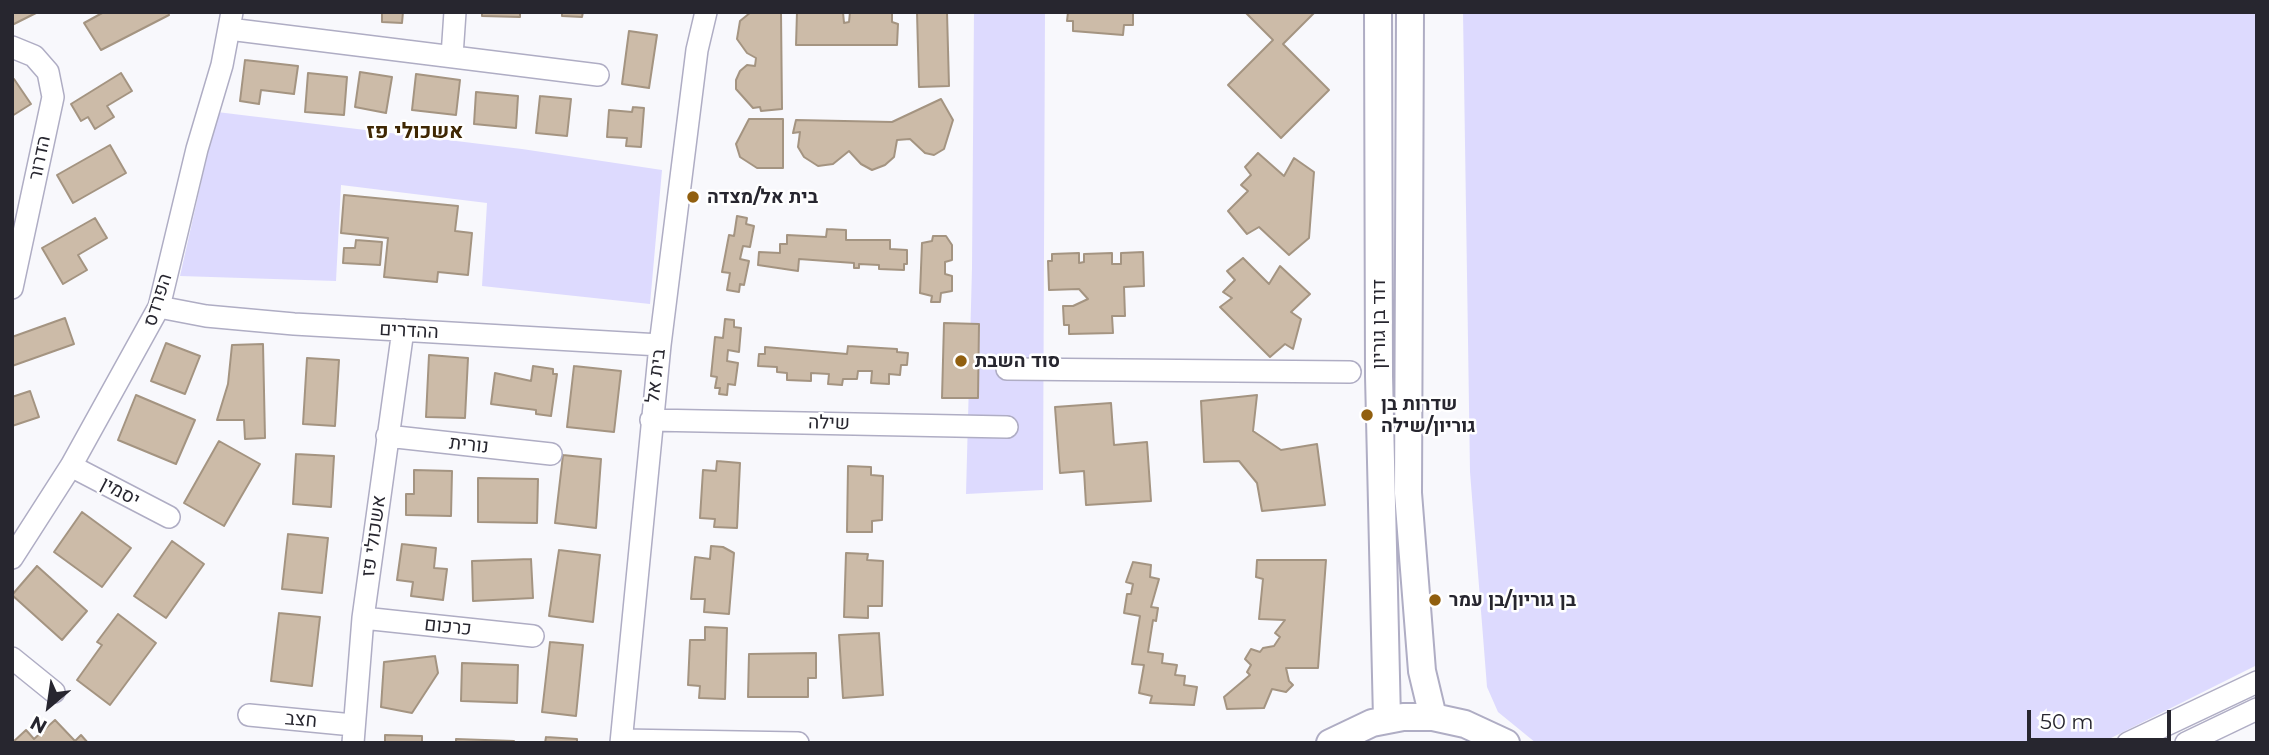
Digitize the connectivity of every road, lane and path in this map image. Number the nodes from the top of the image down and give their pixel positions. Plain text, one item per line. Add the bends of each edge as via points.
1 (455, 12) edge
2 (706, 12) edge
3 (1378, 12) edge
4 (1410, 12) edge
5 (230, 21) edge
6 (12, 47) edge
7 (452, 56) junction
8 (598, 75) dead end
9 (12, 288) edge
10 (159, 307) junction
11 (403, 330) junction
12 (660, 345) junction
13 (1007, 369) dead end
14 (1350, 372) dead end
15 (651, 420) junction
16 (1007, 427) dead end
17 (387, 436) junction
18 (551, 454) dead end
19 (72, 466) junction
20 (169, 517) dead end
21 (12, 558) edge
22 (363, 618) junction
23 (533, 636) dead end
24 (12, 658) edge
25 (2257, 682) edge
26 (54, 692) dead end
27 (2257, 709) edge
28 (249, 715) dead end
29 (1433, 717) junction
30 (1387, 719) junction
31 (353, 734) edge
32 (622, 741) edge
33 (798, 743) edge
34 (1329, 743) edge
35 (1506, 743) edge
36 (2129, 743) edge
37 (2186, 743) edge

1 - 7 street
2 - 12 street, בית אל via 697,50
3 - 30 main road, דוד בן גוריון via 1379,376
4 - 29 main road, דוד בן גוריון via 1408,492 1422,671
5 - 7 street
5 - 10 street, הפרדס
6 - 9 street, הדרור via 34,55 48,72 53,97
7 - 8 street
10 - 11 street, ההדרים via 231,318
10 - 19 street, הפרדס
11 - 12 street, ההדרים
11 - 17 street, אשכולי פז
12 - 15 street, בית אל
13 - 14 street
15 - 16 street, שילה
15 - 32 street, בית אל
17 - 18 street, נורית
17 - 22 street, אשכולי פז
19 - 20 street, יסמין
19 - 21 street, הפרדס
22 - 23 street, כרכום
22 - 31 street, אשכולי פז
24 - 26 street
25 - 36 street
27 - 37 street
28 - 31 street, חצב
29 - 30 main road
29 - 35 main road via 1465,723
30 - 34 main road
32 - 33 street

